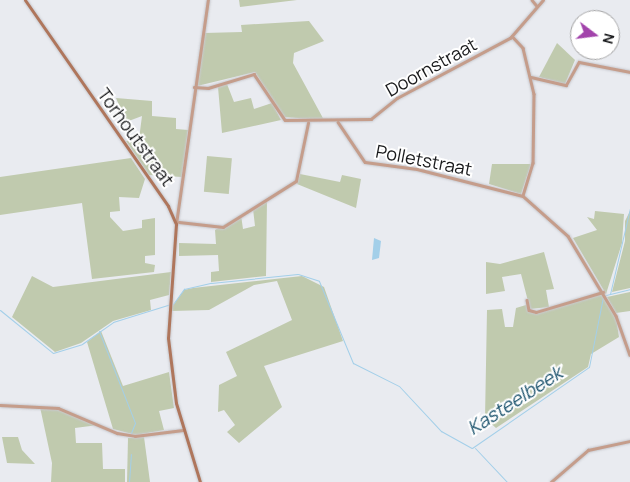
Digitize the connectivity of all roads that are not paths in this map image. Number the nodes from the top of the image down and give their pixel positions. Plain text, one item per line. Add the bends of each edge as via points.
1 (25, 0) edge
2 (208, 0) edge
3 (532, 0) edge
4 (543, 0) edge
5 (537, 6) junction
6 (512, 36) junction
7 (630, 72) edge
8 (531, 77) junction
9 (194, 87) junction
10 (308, 122) junction
11 (338, 122) junction
12 (523, 196) junction
13 (177, 223) junction
14 (602, 292) junction
15 (527, 300) dead end
16 (630, 355) edge
17 (0, 405) edge
18 (183, 430) junction
19 (630, 441) edge
20 (200, 482) edge
21 (550, 482) edge

1 - 13 street, Torhoutstraat
2 - 9 street
3 - 5 street
4 - 5 street, Doornstraat
5 - 6 street, Doornstraat
6 - 8 street via 523,48
6 - 11 street, Doornstraat via 397,98 375,118
7 - 8 street via 579,62 566,85
8 - 12 street via 535,107 533,163
9 - 10 street, Doornstraat via 208,88 254,74 282,117
9 - 13 street
10 - 11 street, Doornstraat
10 - 13 street via 296,181 224,227
11 - 12 street, Polletstraat via 365,162 418,169
12 - 14 street, Polletstraat via 564,230
13 - 18 street via 168,338
14 - 15 street via 536,312 529,310
14 - 16 street, Polletstraat
17 - 18 street via 58,408 117,433 136,436
18 - 20 street
19 - 21 street via 588,450

